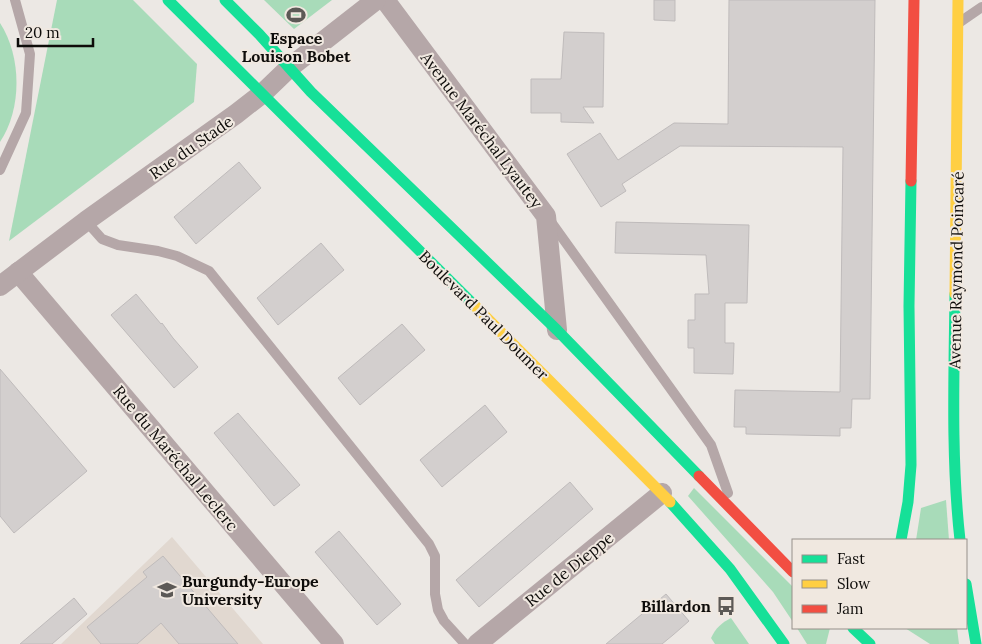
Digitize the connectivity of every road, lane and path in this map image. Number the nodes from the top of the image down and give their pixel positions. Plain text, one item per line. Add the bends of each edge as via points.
1 (15, 0) edge
2 (168, 0) edge
3 (225, 0) edge
4 (376, 0) edge
5 (385, 0) edge
6 (914, 0) edge
7 (958, 0) edge
8 (982, 7) edge
9 (958, 24) junction
10 (289, 68) junction
11 (263, 93) junction
12 (0, 170) edge
13 (546, 216) junction
14 (86, 221) junction
15 (18, 272) junction
16 (0, 286) edge
17 (557, 330) junction
18 (662, 493) junction
19 (908, 502) junction
20 (735, 513) junction
21 (891, 539) edge
22 (901, 539) edge
23 (960, 539) edge
24 (791, 567) edge
25 (967, 590) edge
26 (854, 629) edge
27 (874, 629) edge
28 (869, 643) edge
29 (334, 644) edge
30 (465, 644) edge
31 (477, 644) edge
32 (784, 644) edge
33 (976, 644) edge

1 - 12 lane via 30,54 26,113
2 - 11 main road, Boulevard Paul Doumer
3 - 10 main road
4 - 10 street, Rue du Stade
5 - 13 street, Avenue Maréchal Lyautey
6 - 19 main road via 909,306 911,465
7 - 9 main road, Avenue Raymond Poincaré
8 - 9 lane
9 - 23 main road, Avenue Raymond Poincaré via 954,388
10 - 11 street, Rue du Stade
10 - 17 main road
11 - 14 street, Rue du Stade
11 - 18 main road, Boulevard Paul Doumer
13 - 17 street, Avenue Maréchal Lyautey
13 - 20 lane via 711,445
14 - 15 street, Rue du Stade
14 - 30 lane via 102,239 177,256 209,271 429,544 434,556 438,610
15 - 16 street, Rue du Stade
15 - 29 street, Rue du Maréchal Leclerc
17 - 20 main road
18 - 31 street, Rue de Dieppe
18 - 32 main road, Boulevard Paul Doumer via 730,569
19 - 21 main road
19 - 22 main road
20 - 24 main road
25 - 33 main road
26 - 28 main road
27 - 28 main road

